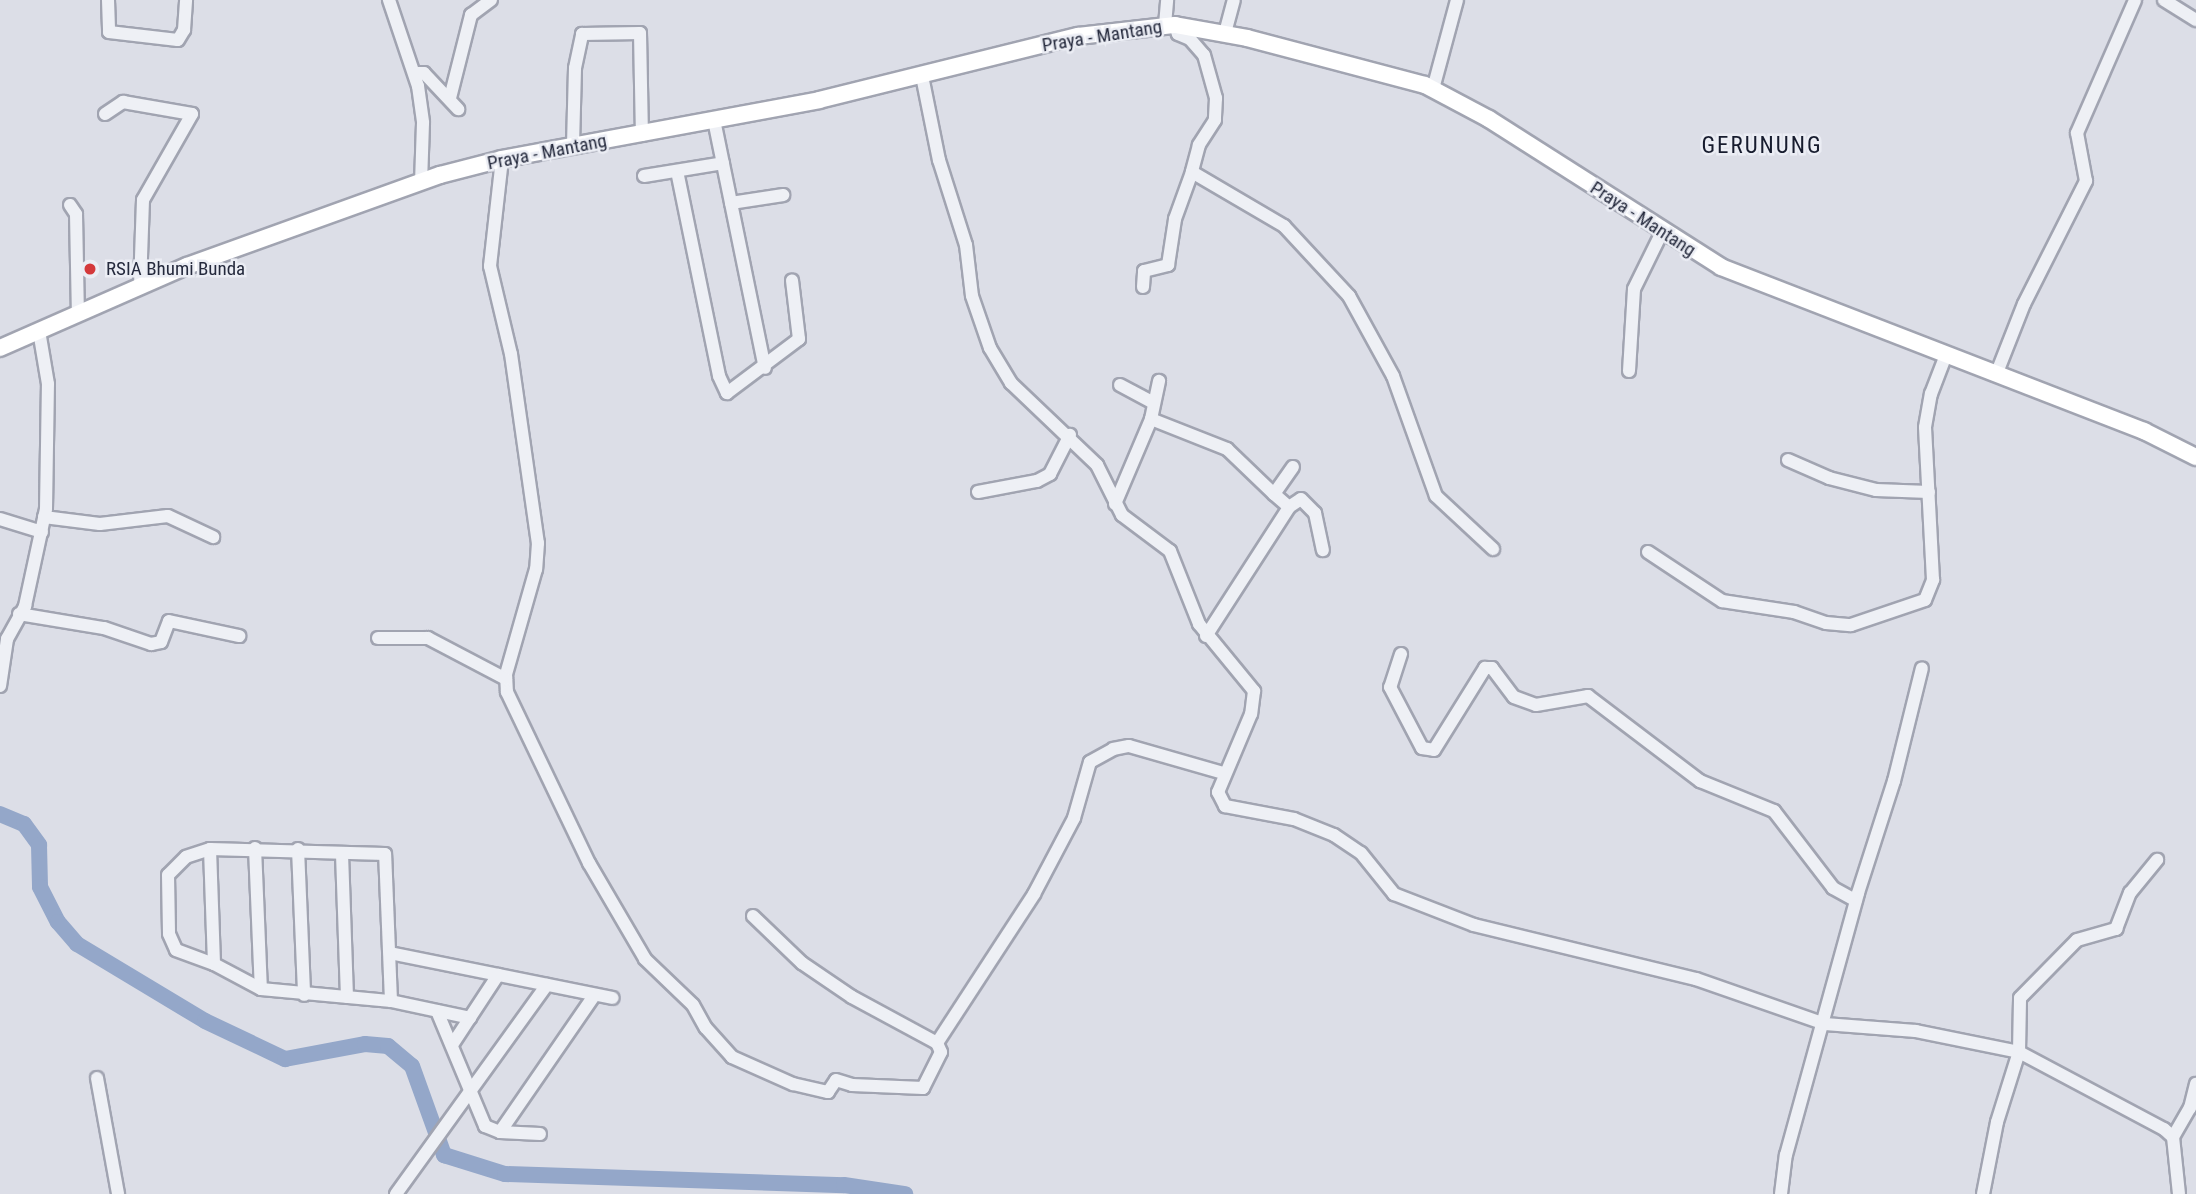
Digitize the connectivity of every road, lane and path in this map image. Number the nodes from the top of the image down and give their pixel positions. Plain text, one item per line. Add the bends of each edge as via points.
1 (108, 0) edge
2 (186, 0) edge
3 (389, 0) edge
4 (491, 0) edge
5 (1167, 0) edge
6 (1234, 0) edge
7 (1457, 0) edge
8 (2135, 0) edge
9 (2166, 0) edge
10 (2196, 20) edge
11 (1170, 25) junction
12 (1225, 33) junction
13 (415, 73) junction
14 (922, 76) junction
15 (1433, 89) junction
16 (105, 114) dead end
17 (714, 120) junction
18 (642, 135) junction
19 (573, 145) junction
20 (502, 159) junction
21 (723, 163) junction
22 (677, 171) junction
23 (1192, 172) junction
24 (644, 176) dead end
25 (421, 182) junction
26 (783, 195) dead end
27 (731, 203) junction
28 (70, 205) dead end
29 (1662, 232) junction
30 (792, 280) dead end
31 (140, 286) junction
32 (1143, 287) dead end
33 (78, 315) junction
34 (39, 331) junction
35 (0, 348) edge
36 (1945, 357) junction
37 (765, 368) junction
38 (1629, 371) dead end
39 (1996, 375) junction
40 (1159, 381) dead end
41 (1120, 385) dead end
42 (1154, 403) junction
43 (1150, 419) junction
44 (1070, 435) junction
45 (2196, 457) edge
46 (1788, 460) dead end
47 (1293, 467) dead end
48 (978, 492) dead end
49 (1928, 492) junction
50 (1274, 494) junction
51 (1115, 504) junction
52 (1289, 506) junction
53 (44, 517) junction
54 (0, 519) edge
55 (42, 532) junction
56 (213, 537) dead end
57 (1493, 549) dead end
58 (1323, 550) dead end
59 (1648, 552) dead end
60 (19, 614) junction
61 (239, 636) dead end
62 (1206, 636) junction
63 (378, 638) dead end
64 (1401, 654) dead end
65 (1922, 668) dead end
66 (506, 679) junction
67 (0, 686) edge
68 (1223, 773) junction
69 (255, 848) junction
70 (210, 849) junction
71 (298, 849) junction
72 (342, 854) junction
73 (2157, 860) dead end
74 (1856, 901) junction
75 (753, 916) dead end
76 (390, 953) junction
77 (214, 964) junction
78 (498, 975) junction
79 (547, 985) junction
80 (261, 989) junction
81 (304, 995) junction
82 (347, 997) junction
83 (593, 997) junction
84 (613, 998) dead end
85 (391, 1001) junction
86 (437, 1011) junction
87 (470, 1018) junction
88 (1825, 1024) junction
89 (937, 1043) junction
90 (452, 1045) junction
91 (2019, 1052) junction
92 (97, 1078) dead end
93 (2196, 1084) edge
94 (471, 1091) junction
95 (500, 1132) junction
96 (540, 1134) dead end
97 (2173, 1137) junction
98 (118, 1194) edge
99 (396, 1194) edge
100 (1781, 1194) edge
101 (1983, 1194) edge
102 (2179, 1194) edge

1 - 2 street via 109,32 178,40 184,30
3 - 13 street
4 - 13 street via 471,15 454,103 424,73
5 - 11 street
6 - 12 street
7 - 15 street
8 - 39 street via 2077,133 2086,181 2041,267
9 - 10 street
11 - 12 main road, Praya - Mantang
11 - 14 main road, Praya - Mantang via 1078,36
11 - 23 street via 1204,55 1216,98 1215,120 1199,145
12 - 15 main road, Praya - Mantang via 1403,76
13 - 25 street via 423,123
14 - 17 main road, Praya - Mantang
14 - 44 street via 939,160 966,245 979,322 1011,383
15 - 29 main road, Praya - Mantang via 1489,119
16 - 31 street via 123,102 192,114 143,200
17 - 18 main road, Praya - Mantang
17 - 21 street
18 - 19 main road, Praya - Mantang
18 - 19 street via 641,34 582,34 575,68
19 - 20 main road, Praya - Mantang
20 - 25 main road, Praya - Mantang
20 - 66 street via 490,266 512,354 538,543 536,569
21 - 22 street
21 - 27 street
22 - 24 street
22 - 37 street via 720,384 727,393
23 - 32 street via 1175,219 1168,265 1144,271
23 - 57 street via 1284,226 1349,296 1393,376 1436,496
25 - 31 main road, Praya - Mantang
26 - 27 street
27 - 37 street
28 - 33 street via 76,215
29 - 36 main road, Praya - Mantang via 1721,267 1814,300
29 - 38 street via 1634,289
30 - 37 street via 799,338
31 - 33 main road, Praya - Mantang
33 - 34 main road, Praya - Mantang
34 - 35 main road, Praya - Mantang
34 - 53 street via 49,394
36 - 39 main road, Praya - Mantang
36 - 49 street via 1927,408
39 - 45 main road, Praya - Mantang via 2144,431
40 - 42 street
41 - 42 street
42 - 43 street
43 - 50 street via 1227,449
43 - 51 street
44 - 48 street via 1050,474
44 - 51 street via 1097,465
46 - 49 street via 1829,478 1876,489
47 - 50 street
49 - 59 street via 1933,580 1928,597 1851,625 1728,603
50 - 52 street
51 - 62 street via 1174,557
52 - 58 street via 1301,499 1315,513
52 - 62 street
53 - 55 street
53 - 56 street via 100,524 169,516
54 - 55 street
55 - 60 street
60 - 61 street via 104,628 151,644 160,642 169,621
60 - 67 street via 9,632
62 - 68 street via 1254,691 1251,714
63 - 66 street via 429,638
64 - 74 street via 1390,687 1422,748 1434,750 1485,668 1492,668 1514,697 1536,705 1588,695 1699,781 1774,811 1833,888
65 - 74 street via 1894,781
66 - 89 street via 509,700 589,863 645,959 693,1005 732,1057 793,1084 828,1092 836,1080 918,1090 930,1082 941,1052
68 - 88 street via 1218,792 1225,806 1294,820 1334,835 1361,853 1394,894 1412,904 1474,925 1696,979
68 - 89 street via 1129,747 1113,749 1090,762 1074,818 1034,894
69 - 70 street
69 - 71 street
69 - 80 street
70 - 77 street
70 - 77 street via 186,857 168,875 169,934 176,950
71 - 72 street
71 - 81 street
72 - 76 street via 385,854
72 - 82 street
73 - 91 street via 2130,893 2116,929 2077,940 2020,998
74 - 88 street
75 - 89 street via 803,962 852,998
76 - 78 street
76 - 85 street
77 - 80 street
78 - 79 street
78 - 87 street
79 - 83 street
79 - 94 street
80 - 81 street
81 - 82 street
82 - 85 street
83 - 84 street
83 - 95 street
85 - 86 street
86 - 87 street
86 - 90 street
87 - 90 street
88 - 91 street via 1916,1031
88 - 100 street via 1786,1155
90 - 94 street
91 - 97 street
91 - 101 street via 1997,1122
92 - 98 street
93 - 97 street via 2190,1108
94 - 95 street via 485,1126
94 - 99 street
95 - 96 street
97 - 102 street

